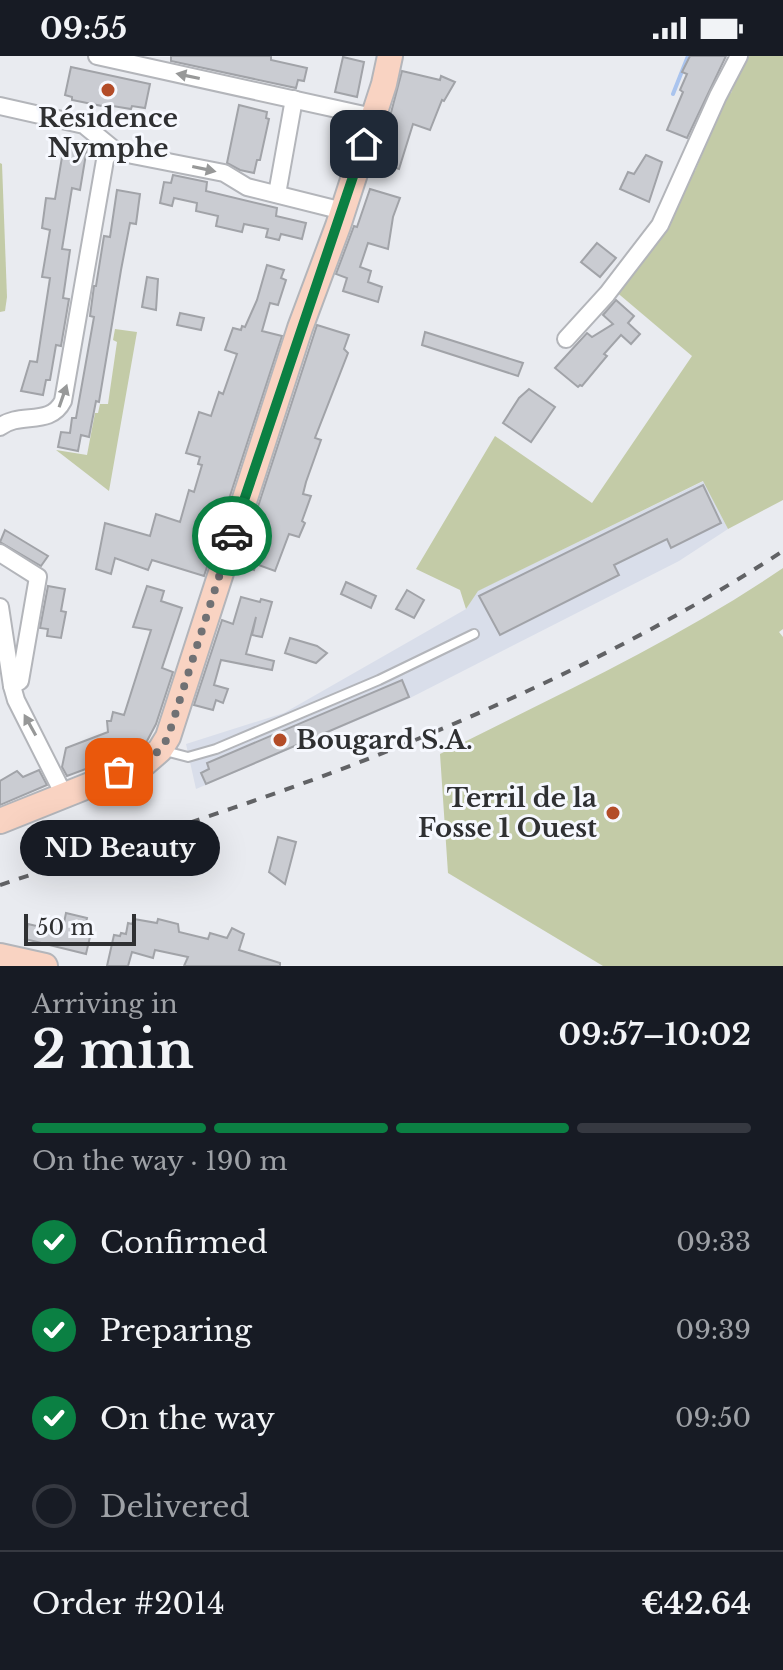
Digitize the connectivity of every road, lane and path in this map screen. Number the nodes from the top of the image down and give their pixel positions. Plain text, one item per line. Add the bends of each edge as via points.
1 (97, 56) edge
2 (390, 56) edge
3 (739, 56) edge
4 (294, 99) junction
5 (0, 106) edge
6 (373, 117) junction
7 (111, 149) junction
8 (277, 194) junction
9 (343, 211) junction
10 (566, 339) dead end
11 (0, 427) edge
12 (0, 553) edge
13 (0, 607) edge
14 (474, 634) dead end
15 (12, 686) junction
16 (160, 750) junction
17 (64, 795) junction
18 (0, 821) edge
19 (0, 956) edge
20 (45, 966) edge

4 -> 1 street
2 - 6 street
3 - 10 street via 660,225
4 - 6 street
4 - 8 street
5 - 7 street via 84,125
6 - 9 street
7 -> 8 street via 224,173 247,187
11 -> 7 street via 15,418 49,417 63,401
8 - 9 street
9 - 16 street
12 - 15 street via 38,577 20,681
13 - 15 street
14 - 16 lane via 392,675 216,749 188,757
17 -> 15 street
16 - 17 street via 145,763
17 - 18 street
19 - 20 street

